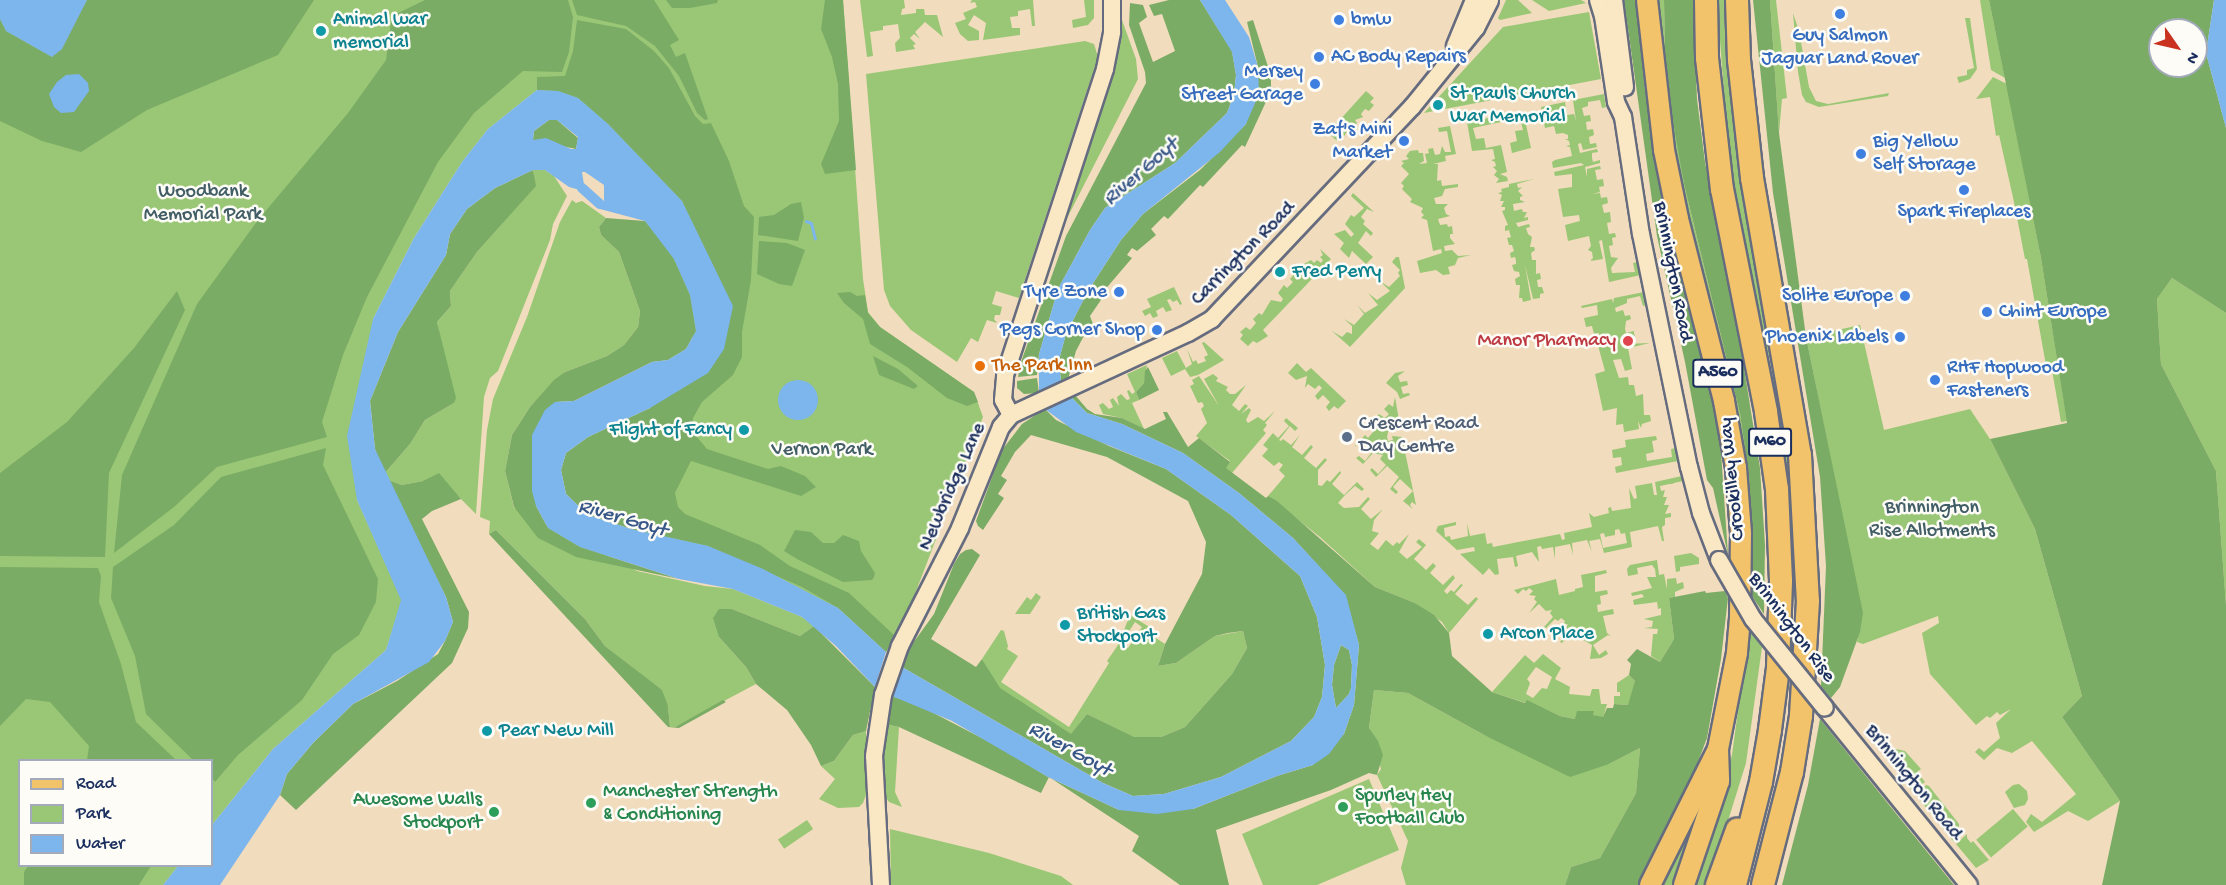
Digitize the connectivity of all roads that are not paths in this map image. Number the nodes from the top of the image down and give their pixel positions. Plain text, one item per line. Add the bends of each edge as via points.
1 (1112, 0) edge
2 (1474, 0) edge
3 (1490, 0) edge
4 (1598, 0) edge
5 (1614, 0) edge
6 (1647, 0) edge
7 (1706, 0) edge
8 (1737, 0) edge
9 (1454, 53) junction
10 (1623, 117) junction
11 (1011, 415) junction
12 (1710, 539) joint
13 (1825, 708) joint
14 (1770, 730) junction
15 (1718, 749) junction
16 (881, 885) edge
17 (1650, 885) edge
18 (1684, 885) edge
19 (1717, 885) edge
20 (1736, 885) edge
21 (1764, 885) edge
22 (1968, 885) edge

1 - 11 street, Newbridge Lane via 1112,32 1105,69 1005,375 1004,400
2 - 9 street, Carrington Road
3 - 9 street, Carrington Road via 1476,28
4 - 10 street, Brinnington Road via 1616,102
5 - 10 street, Brinnington Road via 1627,100
6 - 15 main road, Crookilley Way / A560 via 1664,150 1722,390 1736,468 1741,532 1740,618
7 - 14 highway, M60 via 1707,58 1722,189 1766,412 1777,489 1781,591 1778,668
8 - 21 highway, M60 via 1739,60 1752,178 1800,455 1808,601 1801,716 1783,818
9 - 11 street, Carrington Road via 1408,112 1212,319
10 - 12 street, Brinnington Road via 1641,234 1689,467
11 - 16 street, Newbridge Lane via 995,439 960,528 900,646 883,695 874,756
12 - 13 street, Brinnington Rise, bridge via 1753,619
13 - 22 street, Brinnington Road
14 - 19 highway, M60
14 - 20 highway, M60
15 - 17 main road, Crookilley Way / A560
15 - 18 main road, Crookilley Way / A560 via 1719,781

